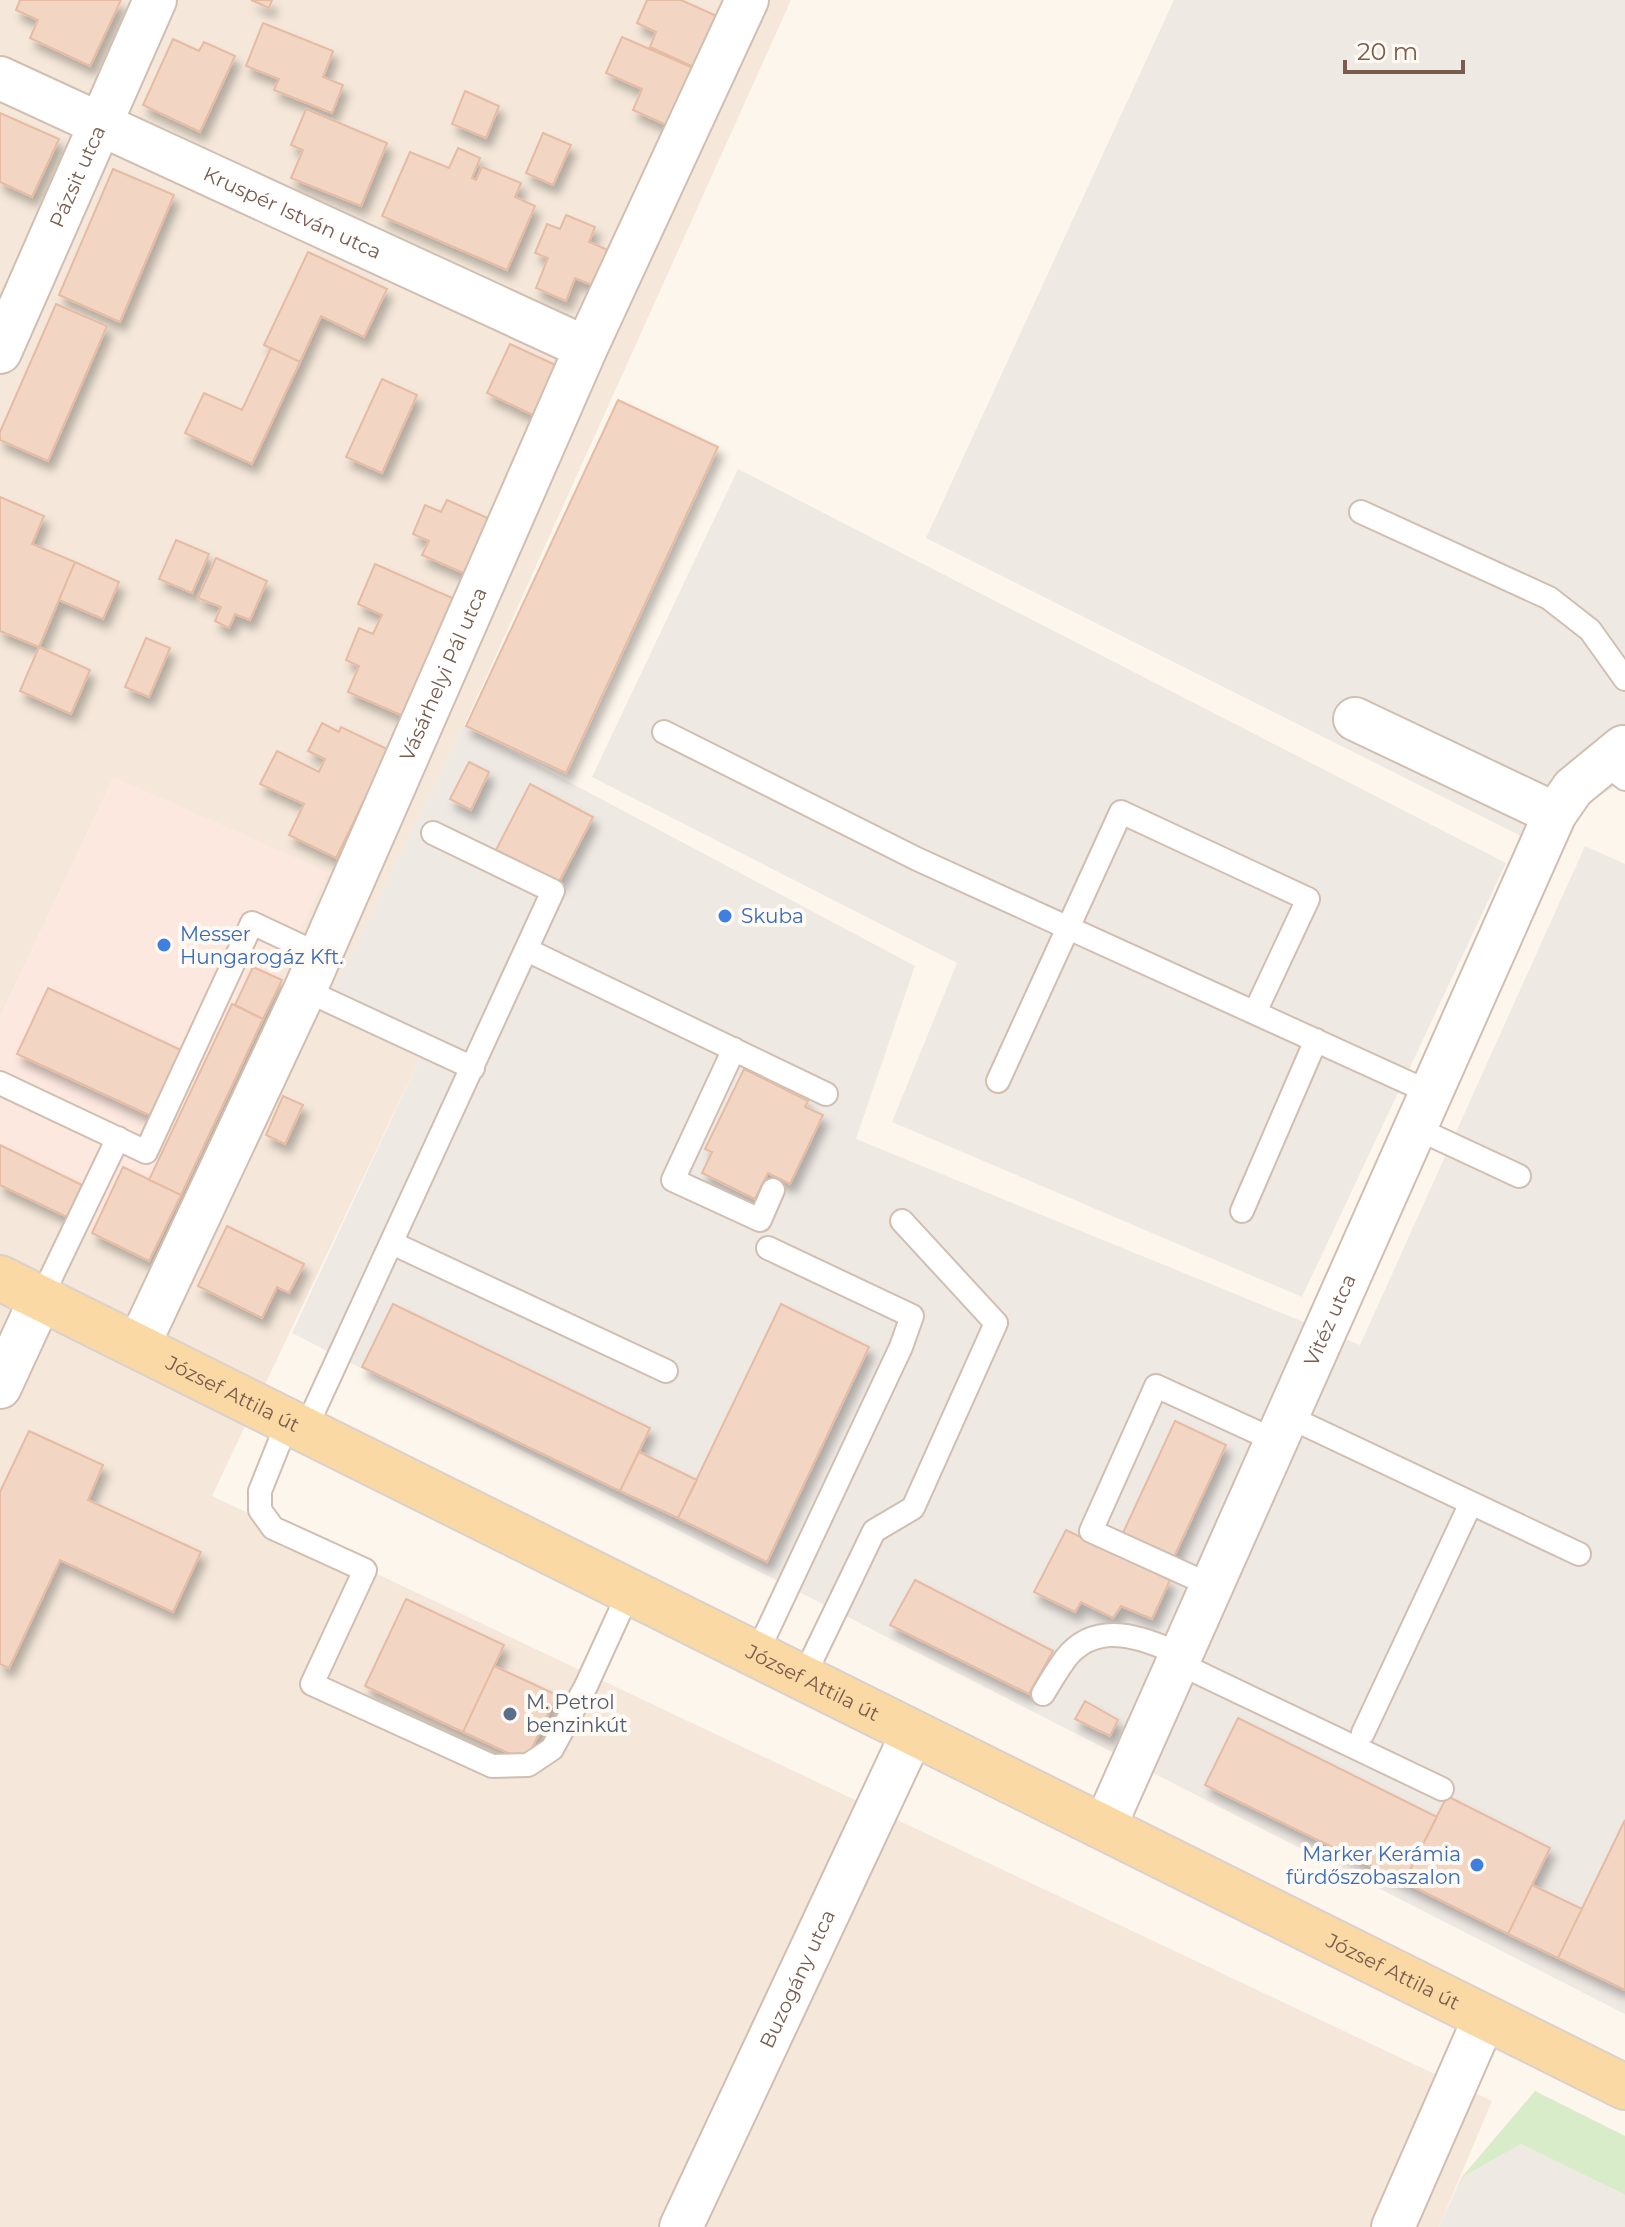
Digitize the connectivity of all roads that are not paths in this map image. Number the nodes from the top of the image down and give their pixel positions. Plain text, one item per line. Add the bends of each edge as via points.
1 (155, 0) edge
2 (747, 0) edge
3 (0, 78) edge
4 (101, 125) junction
5 (586, 348) junction
6 (0, 352) edge
7 (1361, 512) dead end
8 (1625, 679) edge
9 (1355, 719) dead end
10 (664, 732) dead end
11 (1619, 759) edge
12 (1555, 814) junction
13 (433, 833) dead end
14 (1068, 927) junction
15 (527, 950) junction
16 (312, 972) junction
17 (1255, 1012) junction
18 (1316, 1040) junction
19 (734, 1049) junction
20 (473, 1068) junction
21 (998, 1081) dead end
22 (0, 1083) edge
23 (826, 1094) dead end
24 (1424, 1111) junction
25 (118, 1138) junction
26 (1519, 1176) dead end
27 (773, 1190) dead end
28 (1242, 1211) dead end
29 (902, 1221) dead end
30 (392, 1243) junction
31 (768, 1248) dead end
32 (0, 1278) edge
33 (41, 1298) junction
34 (138, 1346) junction
35 (666, 1371) dead end
36 (0, 1387) edge
37 (296, 1426) junction
38 (1282, 1429) junction
39 (1471, 1503) junction
40 (1579, 1554) dead end
41 (1212, 1586) junction
42 (629, 1592) junction
43 (756, 1655) junction
44 (1180, 1659) junction
45 (803, 1678) junction
46 (1043, 1694) dead end
47 (913, 1732) junction
48 (1363, 1733) dead end
49 (1442, 1789) dead end
50 (1104, 1828) junction
51 (1485, 2017) junction
52 (1625, 2087) edge
53 (681, 2227) edge
54 (1393, 2227) edge

1 - 4 street, Pázsit utca
2 - 5 street, Vásárhelyi Pál utca
3 - 4 street, Kruspér István utca
4 - 5 street, Kruspér István utca
4 - 6 street, Pázsit utca
5 - 16 street, Vásárhelyi Pál utca
7 - 8 lane via 1549,598 1590,630
9 - 12 street
10 - 14 lane via 917,859
11 - 12 street, Vitéz utca via 1573,788
12 - 24 street, Vitéz utca
13 - 15 lane via 553,891
14 - 17 lane
14 - 17 lane via 1121,812 1308,899
14 - 21 lane
15 - 19 lane
15 - 20 lane
16 - 20 lane
16 - 25 lane via 252,923 146,1152
16 - 34 street, Vásárhelyi Pál utca
17 - 18 lane
18 - 24 lane
18 - 28 lane
19 - 23 lane
19 - 27 lane via 673,1180 760,1220
20 - 30 lane
22 - 25 lane
24 - 26 lane
24 - 38 street, Vitéz utca
25 - 33 lane
29 - 45 lane via 996,1323 913,1508 874,1531
30 - 35 lane
30 - 37 lane
31 - 43 lane via 912,1316
32 - 33 main road, József Attila út
33 - 34 main road, József Attila út
33 - 36 street
34 - 37 main road, József Attila út
37 - 42 main road, József Attila út
37 - 42 lane via 260,1491 260,1510 273,1528 365,1570 312,1684 492,1766 528,1765 552,1749
38 - 39 lane
38 - 41 street, Vitéz utca
38 - 41 lane via 1156,1386 1097,1517 1091,1531
39 - 40 lane
39 - 48 lane
41 - 44 street, Vitéz utca
42 - 43 main road, József Attila út
43 - 45 main road, József Attila út
44 - 46 lane via 1149,1640 1127,1635 1096,1638 1075,1649
44 - 49 lane
44 - 50 street, Vitéz utca
45 - 47 main road, József Attila út
47 - 50 main road, József Attila út
47 - 53 street, Buzogány utca
50 - 51 main road, József Attila út
51 - 52 main road, József Attila út
51 - 54 street

